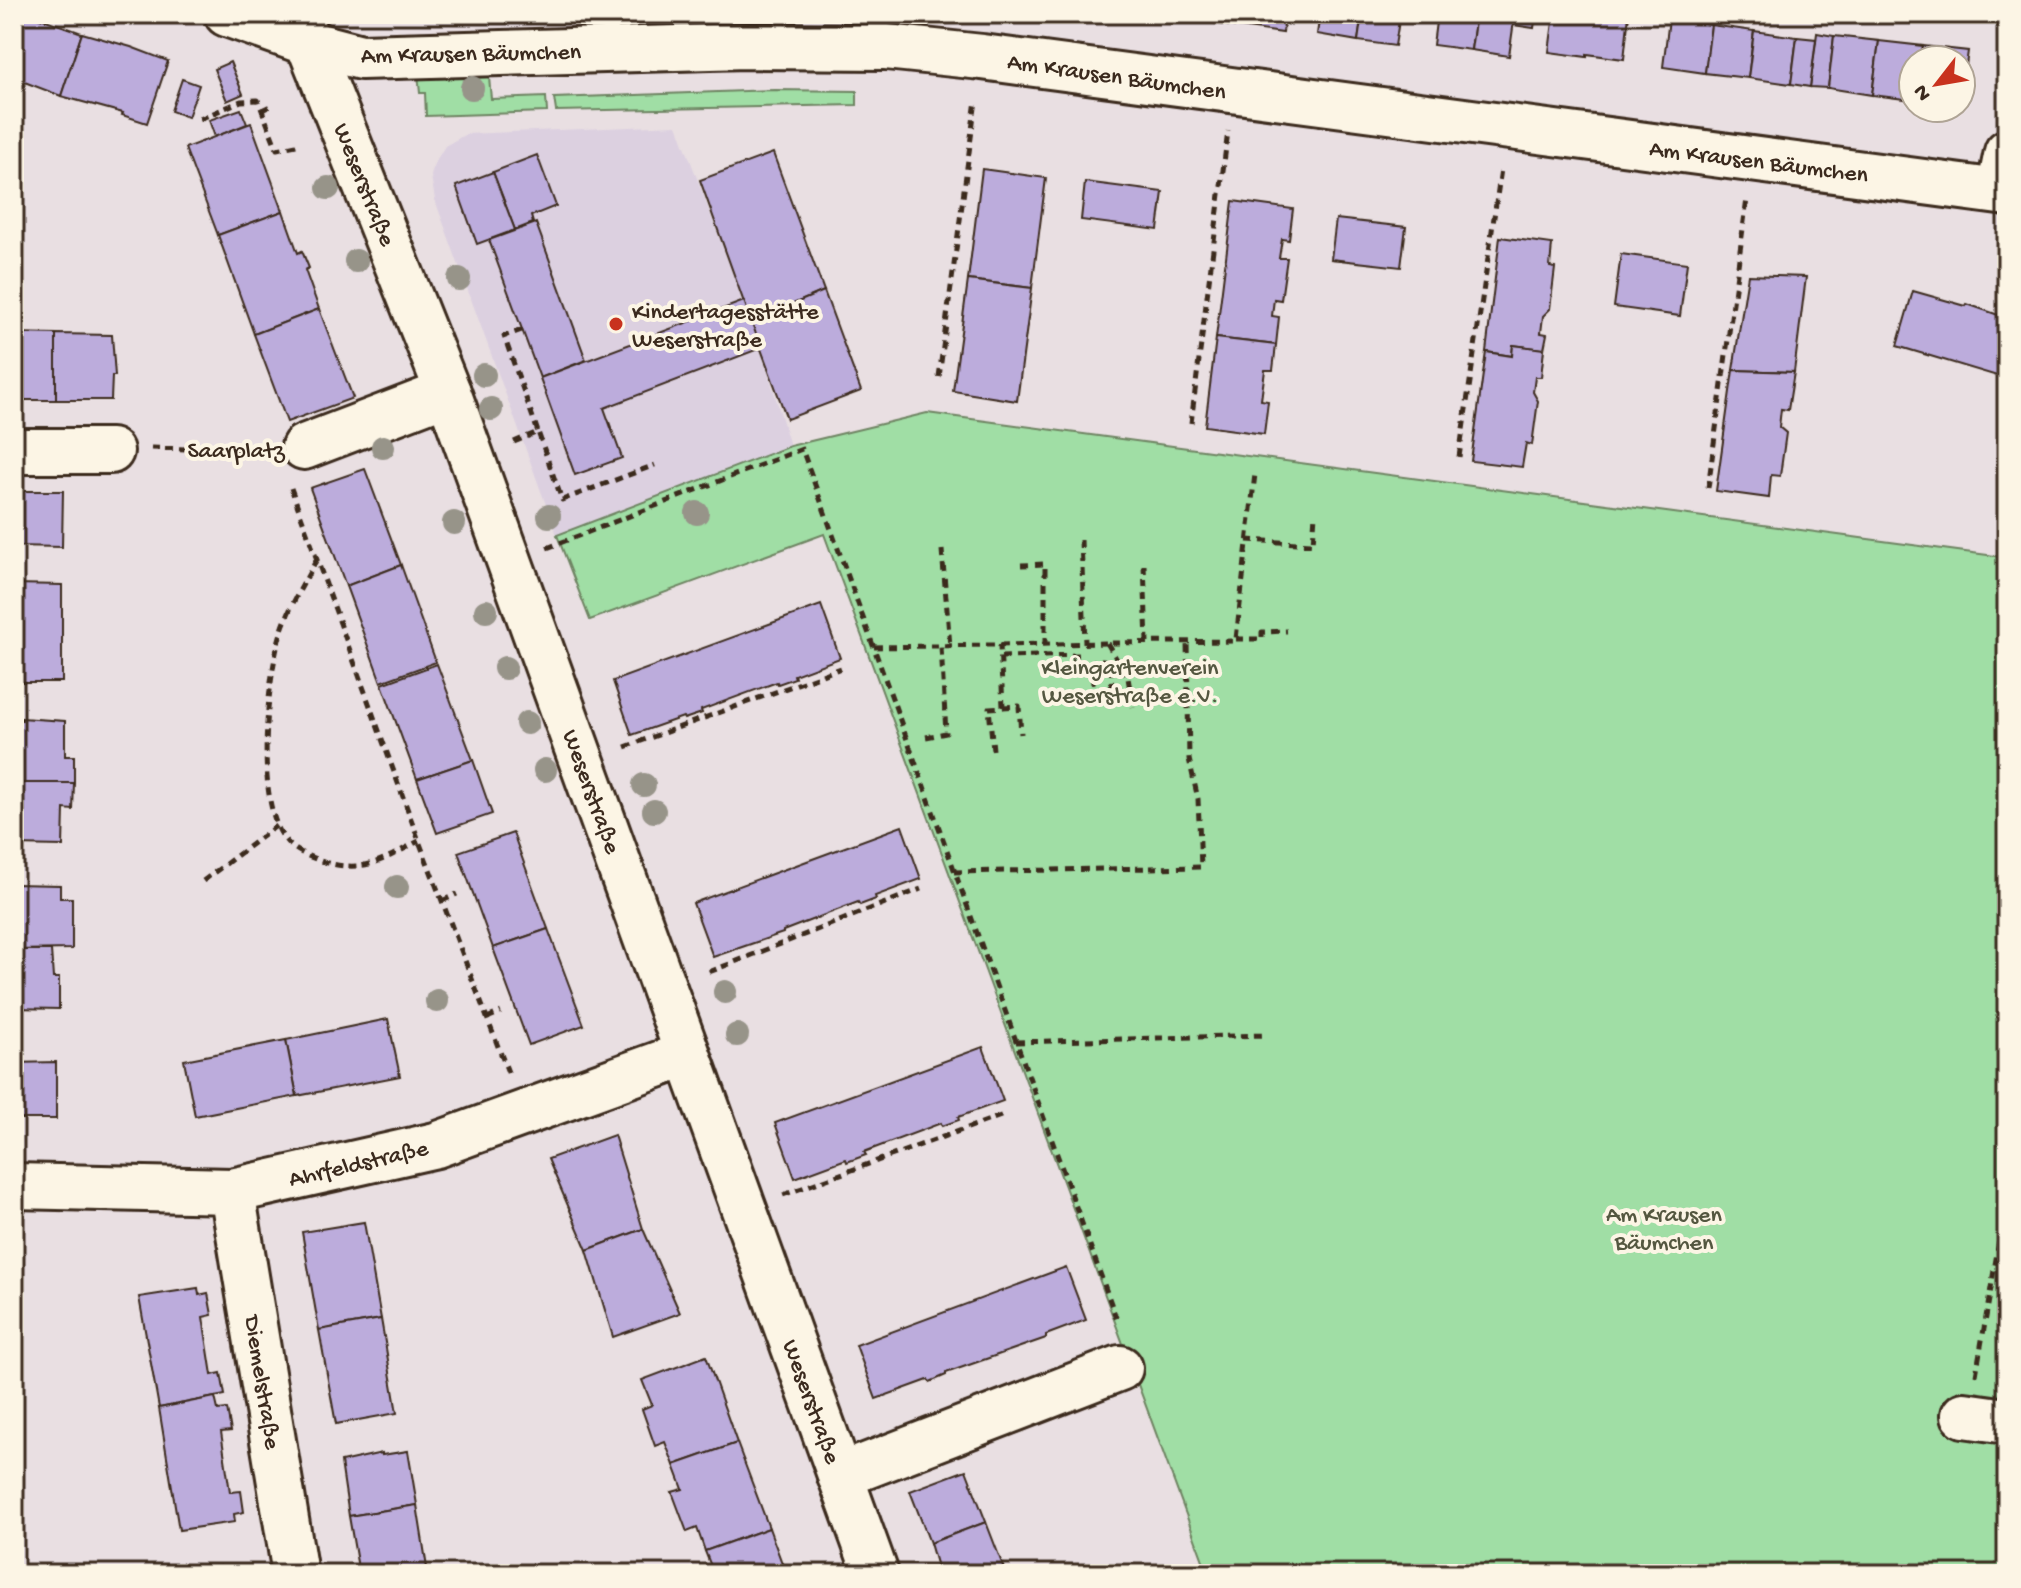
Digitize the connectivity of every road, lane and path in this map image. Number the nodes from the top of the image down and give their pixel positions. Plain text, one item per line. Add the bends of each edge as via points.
1 (227, 14) edge
2 (303, 29) edge
3 (982, 57) junction
4 (1233, 91) junction
5 (272, 105) dead end
6 (262, 110) junction
7 (200, 119) dead end
8 (1506, 129) junction
9 (301, 144) dead end
10 (1753, 158) junction
11 (2004, 179) edge
12 (522, 330) dead end
13 (939, 377) dead end
14 (448, 392) junction
15 (1191, 423) dead end
16 (538, 432) junction
17 (311, 435) junction
18 (514, 442) dead end
19 (14, 451) edge
20 (111, 451) joint
21 (1459, 457) dead end
22 (655, 465) dead end
23 (1255, 474) dead end
24 (1708, 488) dead end
25 (1315, 514) dead end
26 (1081, 540) dead end
27 (1247, 540) junction
28 (550, 547) dead end
29 (942, 550) dead end
30 (317, 558) junction
31 (1021, 565) dead end
32 (1144, 565) dead end
33 (1287, 631) dead end
34 (1236, 639) junction
35 (1187, 641) junction
36 (1147, 642) junction
37 (1085, 643) junction
38 (1107, 643) junction
39 (1045, 644) junction
40 (1000, 645) junction
41 (941, 646) junction
42 (950, 646) junction
43 (874, 647) junction
44 (1001, 657) junction
45 (1092, 667) junction
46 (841, 668) dead end
47 (1112, 698) dead end
48 (1094, 700) dead end
49 (1003, 707) junction
50 (1133, 707) dead end
51 (1021, 734) dead end
52 (926, 737) dead end
53 (625, 747) dead end
54 (993, 750) dead end
55 (276, 826) junction
56 (419, 841) junction
57 (954, 872) junction
58 (203, 881) dead end
59 (921, 889) dead end
60 (457, 894) dead end
61 (442, 901) junction
62 (709, 972) dead end
63 (501, 1012) dead end
64 (487, 1018) junction
65 (1267, 1035) dead end
66 (1016, 1042) junction
67 (687, 1054) junction
68 (524, 1113) junction
69 (1006, 1114) dead end
70 (14, 1186) edge
71 (232, 1191) junction
72 (2007, 1195) edge
73 (744, 1208) junction
74 (1118, 1323) dead end
75 (1120, 1368) dead end
76 (1980, 1417) edge
77 (840, 1476) junction
78 (295, 1574) edge
79 (876, 1574) edge

1 - 2 street, Am Krausen Bäumchen
2 - 3 street, Am Krausen Bäumchen via 361,57 761,46 886,47
2 - 14 street, Weserstraße
3 - 4 street, Am Krausen Bäumchen
3 - 13 path
4 - 8 street, Am Krausen Bäumchen
4 - 15 path
5 - 6 path
6 - 7 path via 258,100 241,101
6 - 9 path via 277,149
8 - 10 street, Am Krausen Bäumchen
8 - 21 path
10 - 11 street, Am Krausen Bäumchen
10 - 24 path
12 - 16 path via 504,336
14 - 17 street
14 - 67 street, Weserstraße
16 - 18 path
16 - 22 path via 562,500
17 - 20 path, Saarplatz
17 - 30 path
19 - 20 street
23 - 27 path
25 - 27 path via 1313,544
26 - 37 path
27 - 34 path
28 - 43 path via 802,449
29 - 42 path
30 - 55 path via 289,610 272,679 265,763
30 - 56 path
31 - 39 path via 1045,564
32 - 36 path
33 - 34 path via 1262,632 1262,639
34 - 35 path
35 - 36 path
35 - 57 path via 1189,759 1198,799 1201,867
36 - 38 path
37 - 38 path
37 - 39 path
38 - 50 path via 1128,678
39 - 40 path
40 - 42 path
40 - 44 path
41 - 42 path
41 - 43 path
41 - 52 path via 946,733
43 - 57 path
44 - 45 path via 1081,655 1081,667
44 - 49 path
45 - 47 path via 1097,659 1108,661
45 - 48 path
46 - 53 path
49 - 51 path via 1019,706
49 - 54 path via 989,708
55 - 56 path via 289,844 311,857 354,866 372,864
55 - 58 path
56 - 61 path
57 - 66 path
59 - 62 path
60 - 61 path
61 - 64 path
63 - 64 path
64 - 68 path
65 - 66 path
66 - 74 path
67 - 68 street, Ahrfeldstraße
67 - 73 street, Weserstraße
68 - 71 street, Ahrfeldstraße via 436,1145
69 - 73 path
70 - 71 street, Ahrfeldstraße
71 - 78 street, Diemelstraße
72 - 76 path
73 - 77 street, Weserstraße
75 - 77 street
77 - 79 street, Weserstraße

